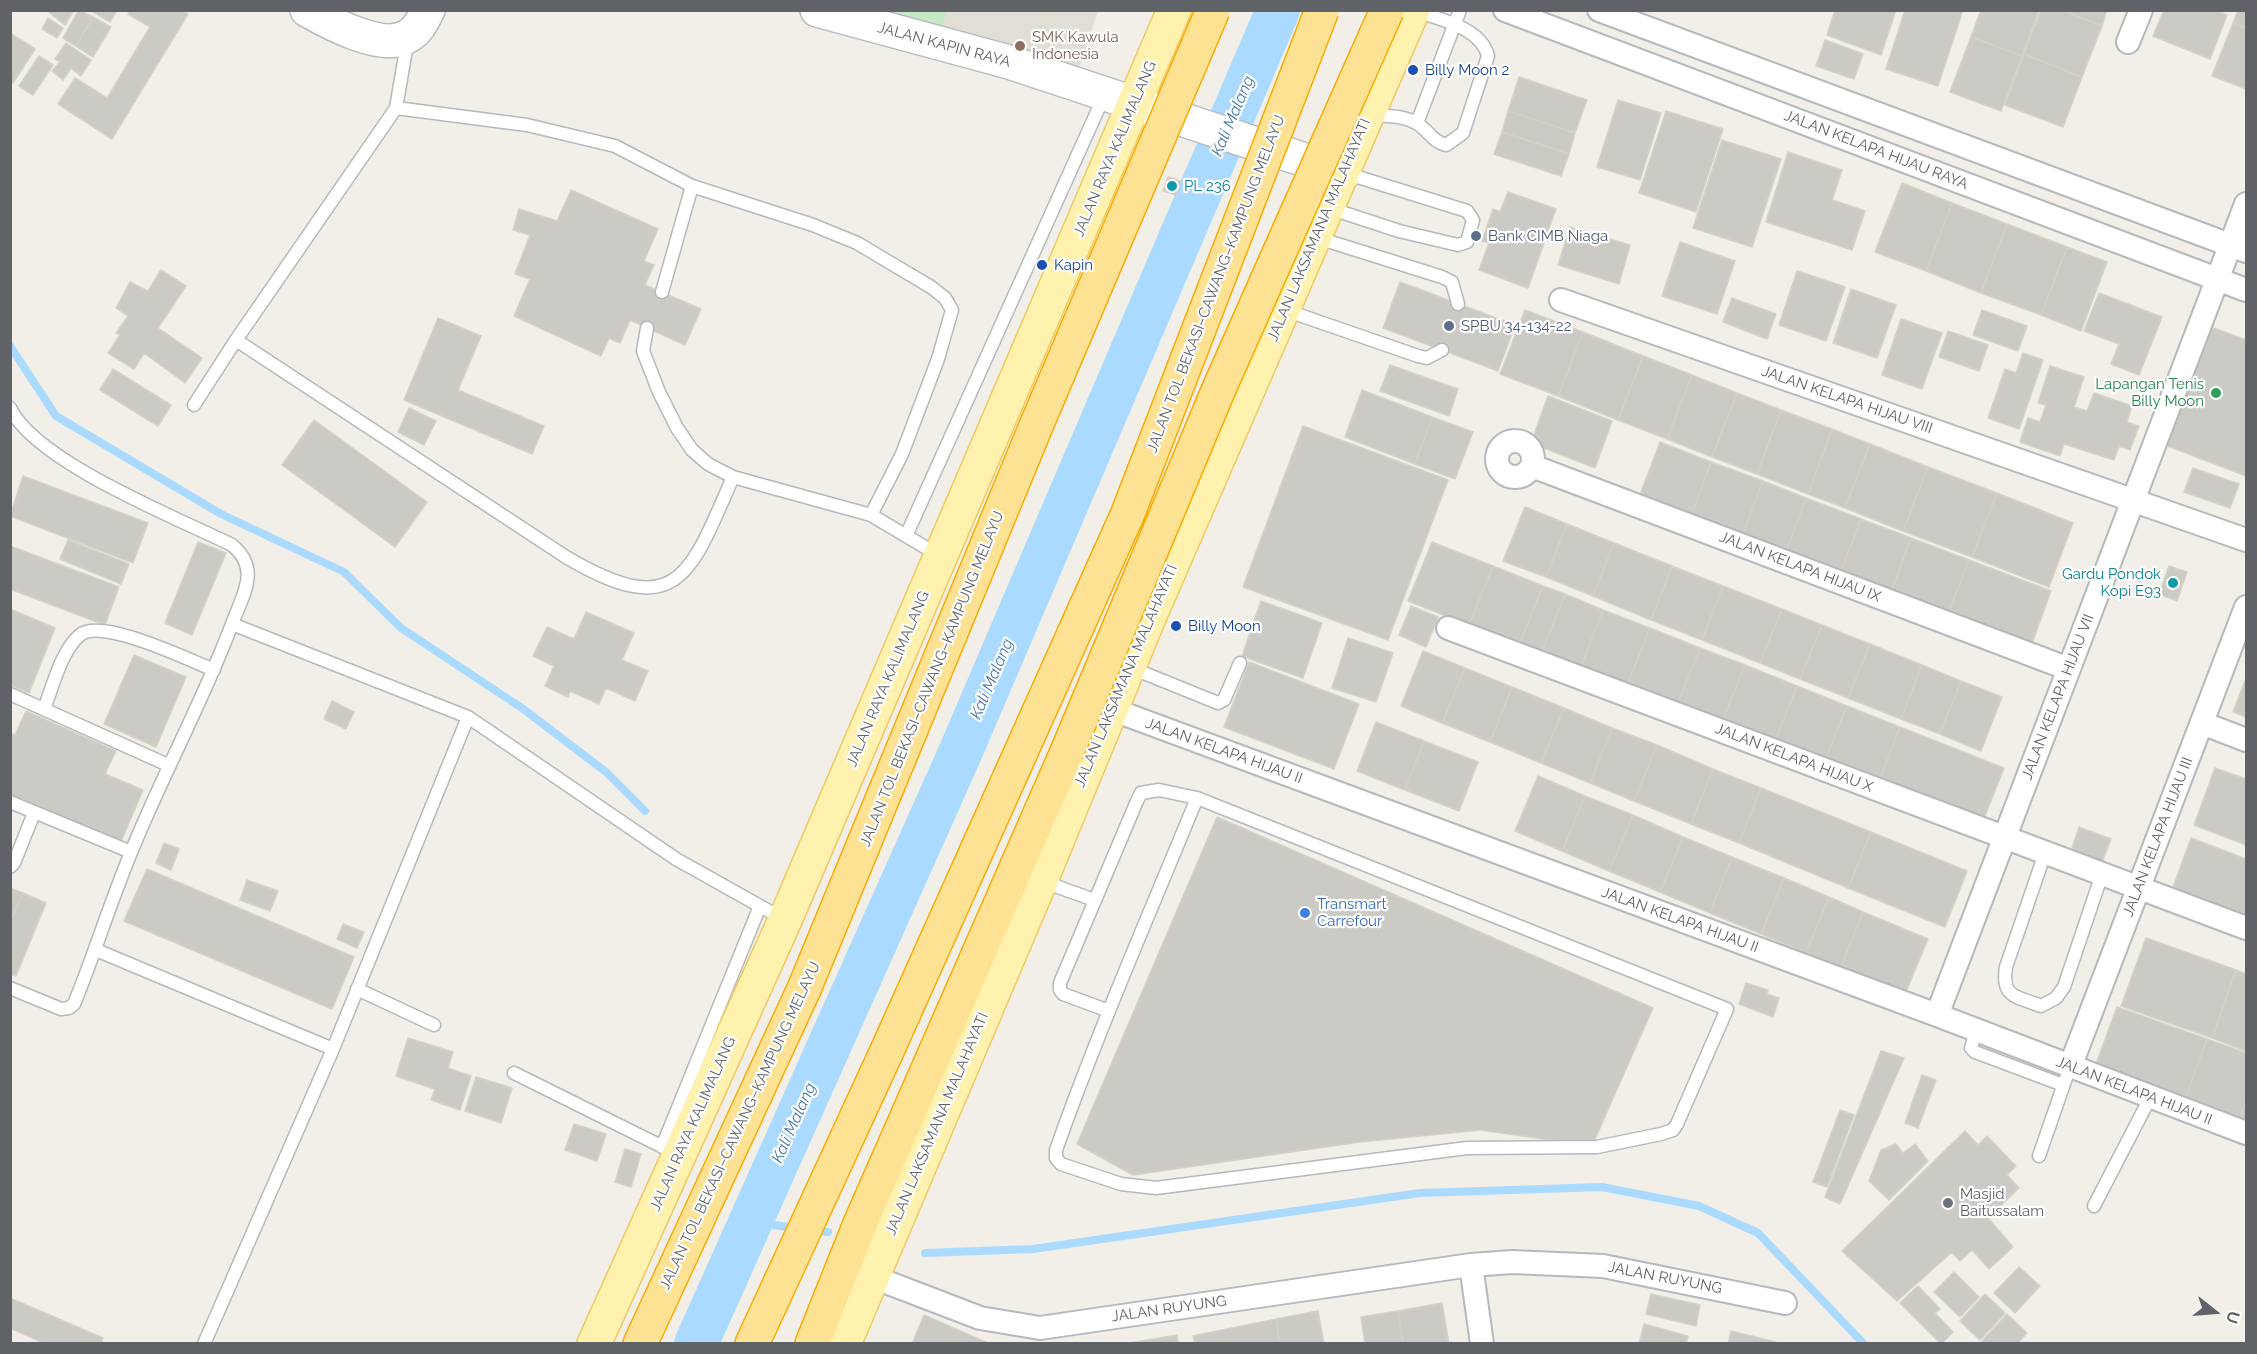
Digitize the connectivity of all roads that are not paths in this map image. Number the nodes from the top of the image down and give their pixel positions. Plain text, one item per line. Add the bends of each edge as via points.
1 (307, 10) edge
2 (428, 10) edge
3 (817, 10) edge
4 (1174, 10) edge
5 (1213, 10) edge
6 (1322, 10) edge
7 (1387, 10) edge
8 (1413, 10) edge
9 (1460, 10) edge
10 (1505, 10) edge
11 (1599, 10) edge
12 (2141, 10) edge
13 (1623, 19) junction
14 (1456, 25) junction
15 (408, 37) junction
16 (2128, 42) dead end
17 (1609, 50) junction
18 (1105, 93) junction
19 (1136, 102) junction
20 (396, 108) junction
21 (1368, 114) junction
22 (1417, 123) junction
23 (1344, 172) junction
24 (692, 186) junction
25 (2247, 204) edge
26 (1328, 207) junction
27 (1314, 237) junction
28 (2238, 248) edge
29 (2216, 279) junction
30 (2247, 290) edge
31 (662, 292) dead end
32 (1561, 300) dead end
33 (1458, 304) dead end
34 (1285, 310) junction
35 (647, 328) dead end
36 (236, 340) junction
37 (1442, 350) dead end
38 (194, 405) dead end
39 (12, 417) edge
40 (1532, 466) dead end
41 (733, 477) junction
42 (2133, 499) junction
43 (871, 515) junction
44 (906, 536) junction
45 (2247, 540) edge
46 (941, 556) junction
47 (2247, 607) edge
48 (232, 624) junction
49 (1448, 628) dead end
50 (1240, 663) dead end
51 (1129, 667) junction
52 (2068, 669) junction
53 (214, 670) junction
54 (10, 694) edge
55 (44, 709) junction
56 (1111, 709) junction
57 (468, 717) junction
58 (2202, 723) junction
59 (2247, 740) edge
60 (168, 765) junction
61 (1197, 798) junction
62 (10, 801) edge
63 (34, 813) junction
64 (2005, 837) junction
65 (131, 852) junction
66 (2045, 853) junction
67 (10, 867) edge
68 (2102, 874) junction
69 (1041, 880) junction
70 (2139, 888) junction
71 (1094, 900) junction
72 (773, 913) junction
73 (2247, 928) edge
74 (96, 950) junction
75 (10, 988) edge
76 (357, 989) junction
77 (1109, 1011) junction
78 (1937, 1015) junction
79 (434, 1025) dead end
80 (333, 1049) junction
81 (514, 1073) dead end
82 (2066, 1076) junction
83 (2150, 1098) junction
84 (2247, 1133) edge
85 (671, 1151) junction
86 (2039, 1156) dead end
87 (2094, 1206) dead end
88 (1471, 1265) junction
89 (875, 1270) junction
90 (1785, 1302) dead end
91 (204, 1344) edge
92 (594, 1344) edge
93 (640, 1344) edge
94 (752, 1344) edge
95 (812, 1344) edge
96 (844, 1344) edge
97 (1482, 1344) edge

1 - 15 street via 334,26 377,39 394,41
2 - 15 street
3 - 18 street, JALAN KAPIN RAYA via 1009,62
4 - 19 main road, JALAN RAYA KALIMALANG
5 - 93 highway, JALAN TOL BEKASI–CAWANG–KAMPUNG MELAYU, bridge via 1050,392 804,989
6 - 94 highway, JALAN TOL BEKASI–CAWANG–KAMPUNG MELAYU, bridge via 1128,513
7 - 95 highway, bridge via 1218,391
8 - 14 lane
8 - 21 main road, JALAN LAKSAMANA MALAHAYATI
9 - 14 lane
10 - 17 street, JALAN KELAPA HIJAU RAYA
11 - 13 street
12 - 16 street
13 - 17 street
13 - 28 street
14 - 22 lane
14 - 22 lane via 1486,47 1488,56 1463,133 1446,145 1436,142
15 - 20 lane
17 - 29 street, JALAN KELAPA HIJAU RAYA
18 - 19 street, JALAN KAPIN RAYA
18 - 44 lane
19 - 23 street, JALAN KAPIN RAYA
19 - 46 main road, JALAN RAYA KALIMALANG
20 - 24 lane via 527,124 615,146
20 - 36 lane
21 - 22 lane
21 - 23 main road, JALAN LAKSAMANA MALAHAYATI
23 - 26 main road, JALAN LAKSAMANA MALAHAYATI
23 - 26 lane via 1467,211 1473,220 1467,242 1458,245 1408,233
24 - 31 lane
24 - 43 lane via 857,243 932,287 952,310 902,454
25 - 28 street, JALAN KELAPA HIJAU VII
26 - 27 main road, JALAN LAKSAMANA MALAHAYATI
27 - 33 lane via 1452,282
27 - 34 main road, JALAN LAKSAMANA MALAHAYATI
28 - 29 street, JALAN KELAPA HIJAU VII
29 - 30 street, JALAN KELAPA HIJAU RAYA
29 - 42 street, JALAN KELAPA HIJAU VII
32 - 42 street, JALAN KELAPA HIJAU VIII
34 - 37 lane via 1418,356 1427,358
34 - 51 main road, JALAN LAKSAMANA MALAHAYATI
35 - 41 lane via 643,351 677,428 708,464
36 - 38 lane
36 - 41 lane via 566,557 624,586 646,589 684,573 699,553
39 - 48 lane via 87,476 232,544 243,554 249,578
40 - 52 street, JALAN KELAPA HIJAU IX
41 - 43 lane
42 - 45 street, JALAN KELAPA HIJAU VIII
42 - 52 street, JALAN KELAPA HIJAU VII
43 - 44 lane
44 - 46 lane
46 - 72 main road, JALAN RAYA KALIMALANG
47 - 58 street, JALAN KELAPA HIJAU III
48 - 53 lane
48 - 57 lane
49 - 64 street, JALAN KELAPA HIJAU X
50 - 51 lane via 1224,700 1218,703
51 - 56 main road, JALAN LAKSAMANA MALAHAYATI
52 - 64 street, JALAN KELAPA HIJAU VII
53 - 55 lane via 131,637 94,628 81,634 68,651
53 - 60 lane
54 - 55 lane
55 - 60 lane
56 - 69 main road, JALAN LAKSAMANA MALAHAYATI
56 - 78 street, JALAN KELAPA HIJAU II
57 - 72 lane via 676,859
57 - 76 lane
58 - 59 street
58 - 70 street, JALAN KELAPA HIJAU III
60 - 65 lane
61 - 71 lane via 1159,790 1141,793
61 - 77 lane
61 - 77 lane via 1727,1009 1677,1124 1661,1134 1597,1147 1467,1148 1156,1188 1121,1184 1061,1164 1056,1158
62 - 63 lane
63 - 65 lane
63 - 67 lane
64 - 66 street, JALAN KELAPA HIJAU X
64 - 78 street, JALAN KELAPA HIJAU VII
65 - 74 lane
66 - 68 street, JALAN KELAPA HIJAU X
66 - 68 lane via 2003,984 2008,993 2041,1006 2056,998 2064,987
68 - 70 street, JALAN KELAPA HIJAU X
69 - 71 lane
69 - 89 main road, JALAN LAKSAMANA MALAHAYATI
70 - 73 street, JALAN KELAPA HIJAU X
70 - 82 street, JALAN KELAPA HIJAU III
71 - 77 lane via 1060,990 1071,998
72 - 85 main road, JALAN RAYA KALIMALANG
74 - 75 lane via 69,1008 61,1009
74 - 80 lane
76 - 79 lane
76 - 80 lane
78 - 82 street, JALAN KELAPA HIJAU II
80 - 91 lane
81 - 85 lane
82 - 83 street, JALAN KELAPA HIJAU II
82 - 86 lane
83 - 84 street, JALAN KELAPA HIJAU II
83 - 87 lane
85 - 92 main road, JALAN RAYA KALIMALANG
88 - 89 street, JALAN RUYUNG via 1040,1328 980,1318
88 - 90 street, JALAN RUYUNG via 1512,1262 1604,1266
88 - 97 street
89 - 96 main road, JALAN LAKSAMANA MALAHAYATI

